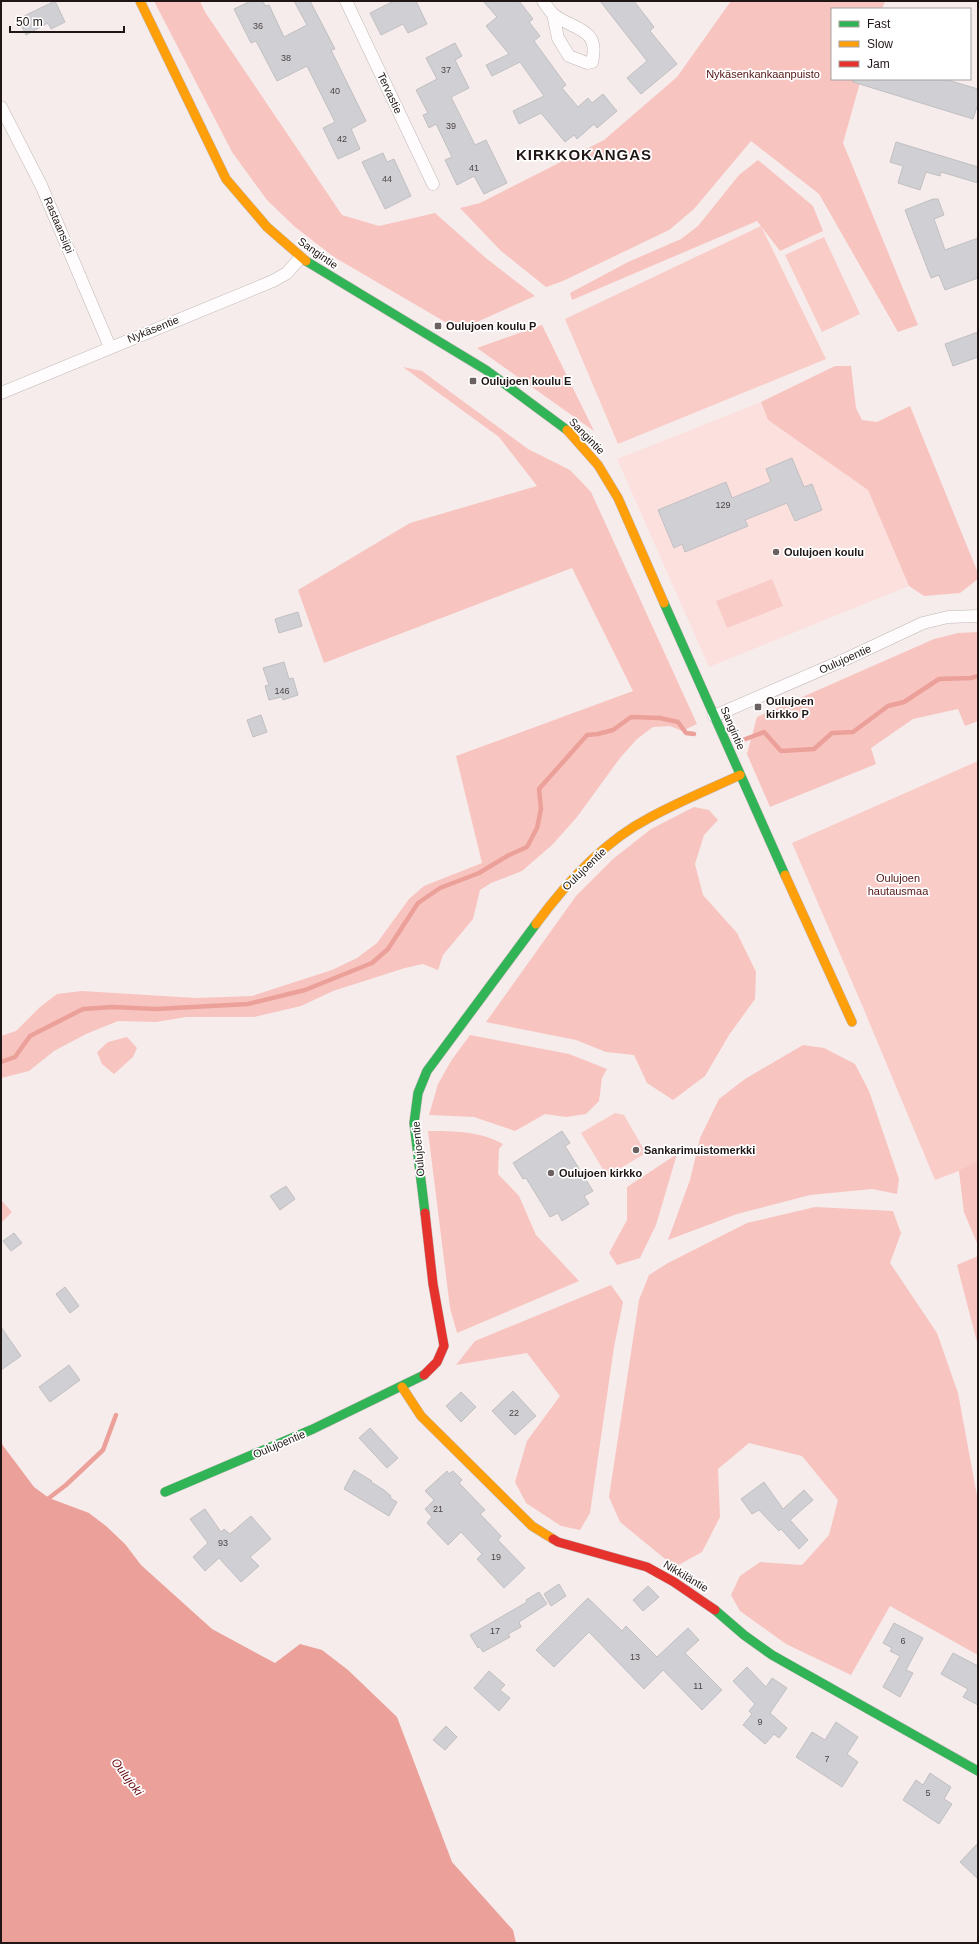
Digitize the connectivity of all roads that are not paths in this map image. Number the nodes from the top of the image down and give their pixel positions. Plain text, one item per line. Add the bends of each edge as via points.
1 (140, 1) edge
2 (543, 1) edge
3 (348, 2) edge
4 (553, 14) dead end
5 (1, 107) edge
6 (433, 184) dead end
7 (300, 258) junction
8 (110, 347) junction
9 (1, 393) edge
10 (978, 616) edge
11 (714, 716) junction
12 (740, 775) junction
13 (852, 1022) dead end
14 (402, 1387) junction
15 (165, 1492) dead end
16 (978, 1772) edge

1 - 7 street, Sangintie via 226,179 267,227
2 - 4 street
3 - 6 street, Tervastie
5 - 8 street, Rastaansiipi via 41,185
7 - 8 street, Nykäsentie via 287,273 273,281
7 - 11 street, Sangintie via 486,370 567,430 598,464 618,498
8 - 9 street, Nykäsentie
10 - 11 street, Oulujoentie via 948,617 923,623
11 - 12 street, Sangintie
12 - 13 street, Sangintie
12 - 14 street, Oulujoentie via 648,818 621,835 583,868 548,907 427,1071 418,1093 414,1123 433,1284 444,1346 437,1362 423,1376
14 - 15 street, Oulujoentie via 313,1429
14 - 16 street, Nikkiläntie via 421,1416 532,1526 558,1542 647,1568 674,1582 706,1602 772,1655

